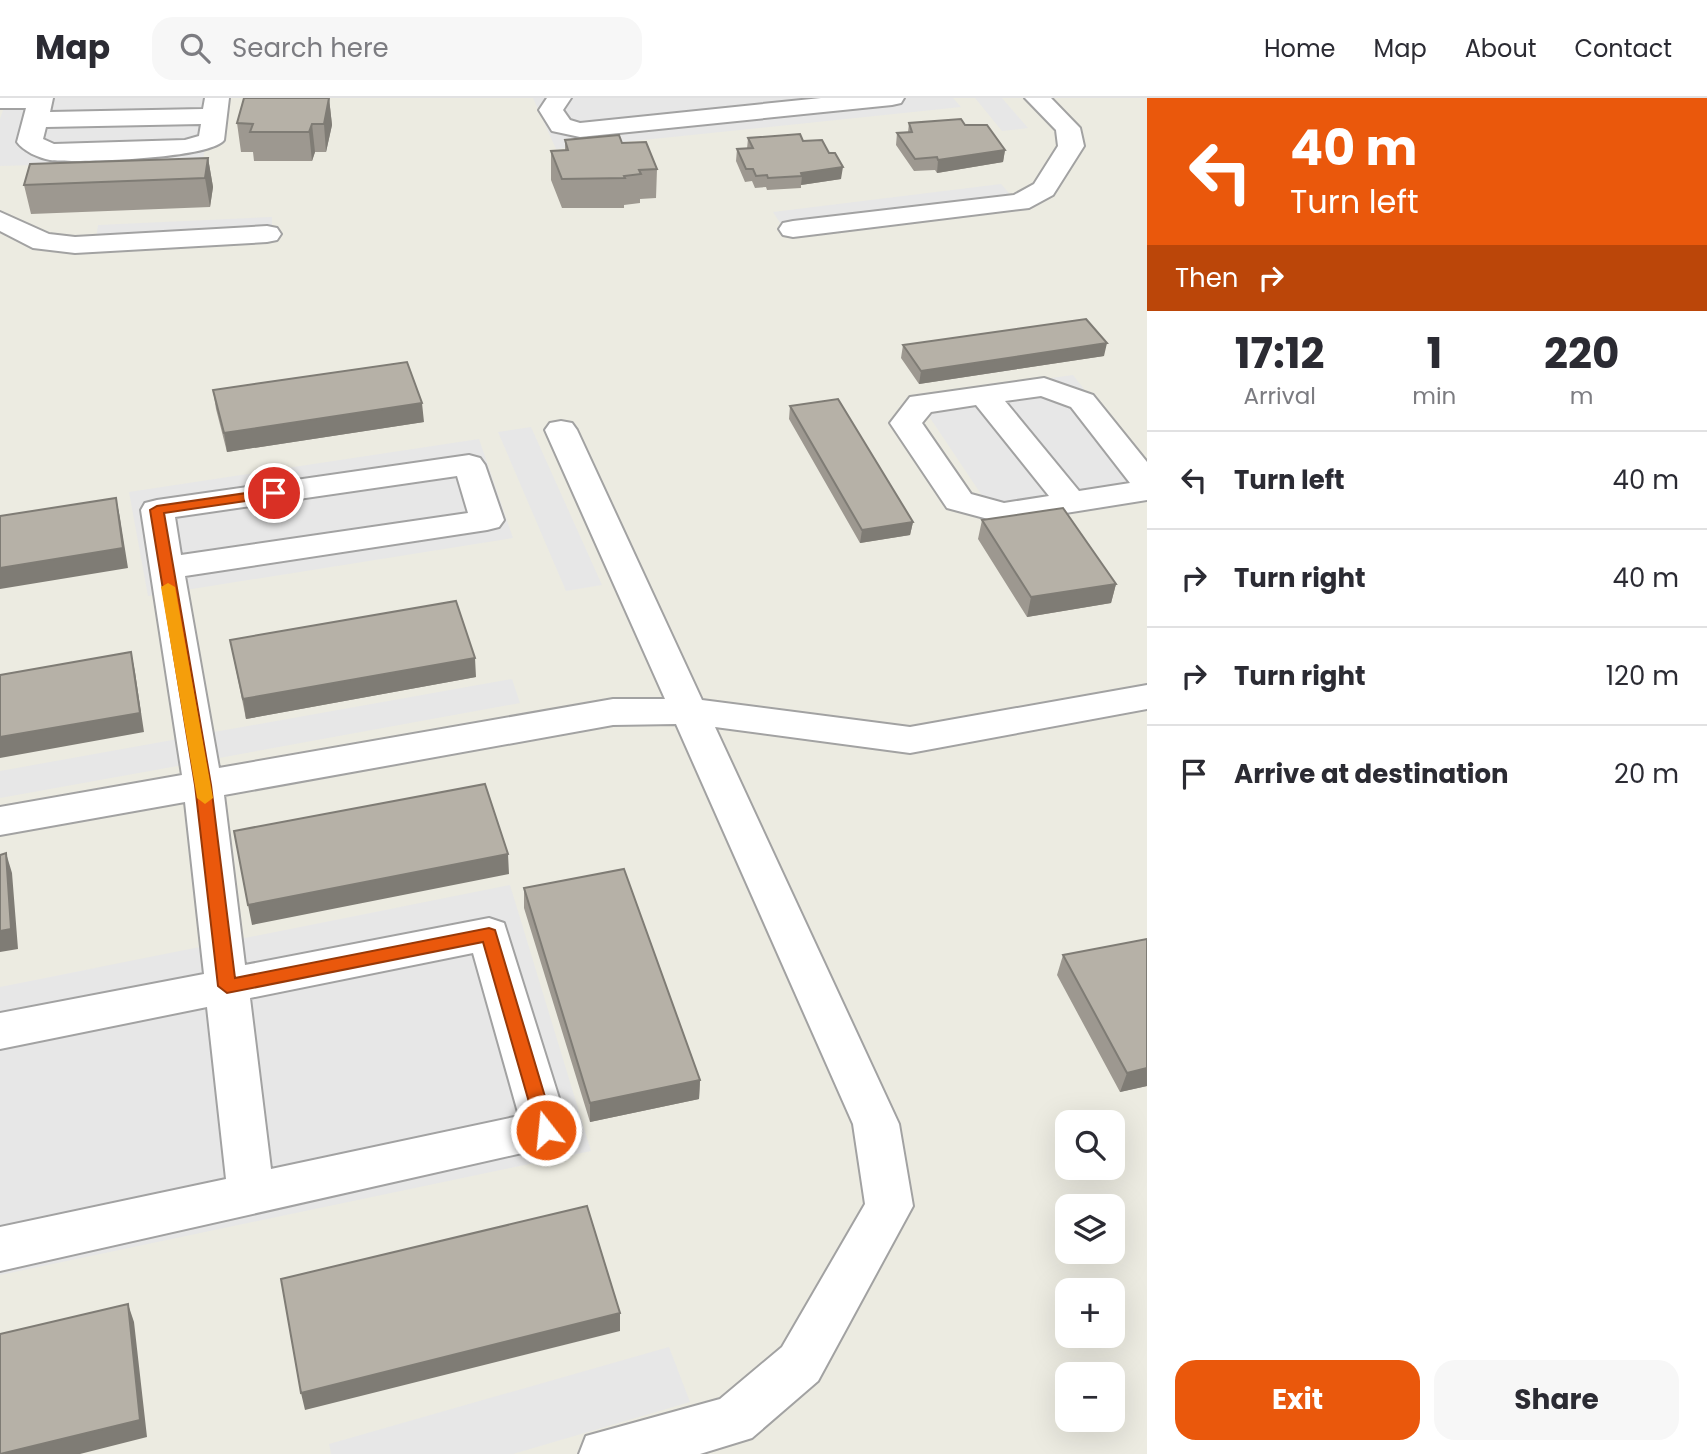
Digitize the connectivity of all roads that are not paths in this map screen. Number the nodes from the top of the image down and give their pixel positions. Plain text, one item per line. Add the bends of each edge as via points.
1 (559, 98) edge
2 (892, 98) edge
3 (1037, 98) edge
4 (0, 101) edge
5 (39, 106) edge
6 (216, 107) edge
7 (0, 220) edge
8 (793, 229) dead end
9 (267, 234) dead end
10 (984, 396) junction
11 (561, 430) dead end
12 (1147, 483) edge
13 (1147, 491) edge
14 (1071, 502) junction
15 (165, 568) junction
16 (1147, 697) edge
17 (689, 711) junction
18 (203, 785) junction
19 (0, 821) edge
20 (227, 986) junction
21 (0, 1031) edge
22 (251, 1194) junction
23 (0, 1248) edge
24 (605, 1454) edge

1 - 2 street via 551,110 561,126 580,131
3 - 8 street via 1068,128 1071,146 1044,189 1020,202
4 - 5 street
5 - 6 street via 30,142 50,152 187,148 211,140
7 - 9 street via 43,242 75,244
10 - 12 street via 1044,387 1082,401
10 - 14 street
10 - 14 street via 921,404 906,423 959,501 1003,513
11 - 17 street
13 - 14 street
15 - 15 street via 157,510 469,465 488,520
15 - 18 street
16 - 17 street via 910,740
17 - 18 street via 613,712
17 - 24 street via 876,1124 889,1206 800,1364 734,1420
18 - 19 street
18 - 20 street
20 - 21 street
20 - 22 street
20 - 22 street via 489,934 546,1130
22 - 23 street

